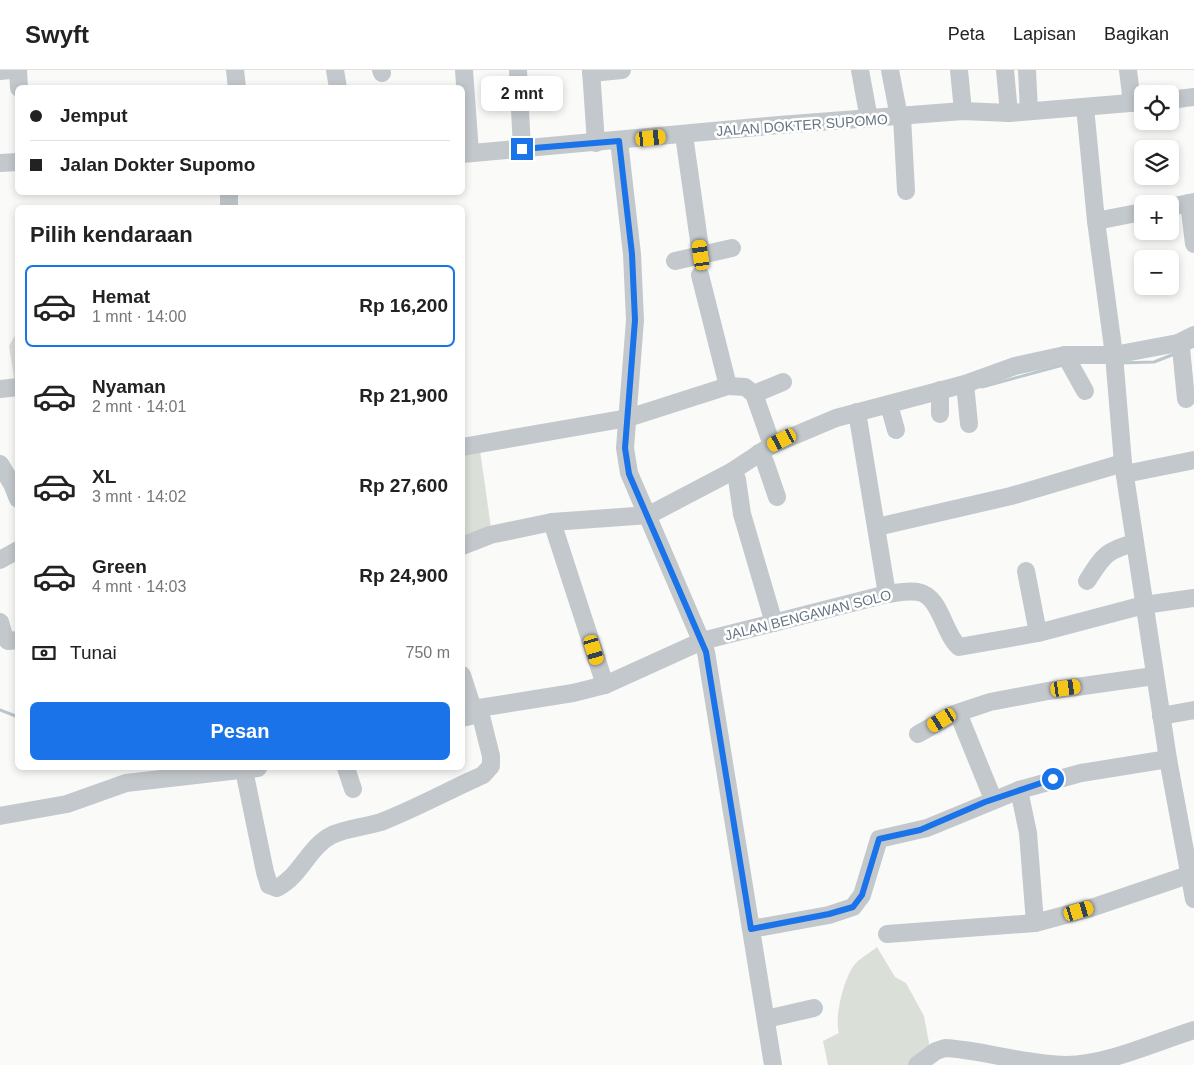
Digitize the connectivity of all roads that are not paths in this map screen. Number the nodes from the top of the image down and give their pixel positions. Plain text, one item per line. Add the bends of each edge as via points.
1 (10, 70) edge
2 (18, 70) edge
3 (235, 70) edge
4 (335, 70) edge
5 (464, 70) edge
6 (518, 70) edge
7 (622, 70) edge
8 (860, 70) edge
9 (890, 70) edge
10 (959, 70) edge
11 (1005, 70) edge
12 (1027, 70) edge
13 (1128, 70) edge
14 (0, 71) edge
15 (591, 71) edge
16 (19, 85) edge
17 (238, 85) edge
18 (338, 85) edge
19 (464, 85) edge
20 (1134, 92) edge
21 (1194, 97) edge
22 (1179, 99) edge
23 (1134, 103) edge
24 (1085, 107) junction
25 (963, 111) junction
26 (1029, 111) junction
27 (465, 112) edge
28 (1009, 113) junction
29 (901, 117) junction
30 (869, 119) junction
31 (684, 135) junction
32 (619, 141) junction
33 (596, 143) junction
34 (522, 149) junction
35 (466, 153) edge
36 (15, 162) edge
37 (0, 163) edge
38 (906, 191) dead end
39 (1192, 202) edge
40 (1179, 205) edge
41 (1134, 213) edge
42 (1096, 220) junction
43 (1194, 244) edge
44 (732, 248) dead end
45 (701, 255) junction
46 (675, 261) dead end
47 (700, 275) dead end
48 (1194, 336) edge
49 (1180, 348) junction
50 (1068, 360) junction
51 (1114, 360) junction
52 (783, 382) dead end
53 (728, 386) junction
54 (15, 387) edge
55 (0, 389) edge
56 (966, 390) junction
57 (1085, 391) dead end
58 (754, 394) junction
59 (1186, 399) dead end
60 (858, 417) junction
61 (628, 418) junction
62 (969, 424) dead end
63 (465, 446) edge
64 (765, 454) junction
65 (1194, 460) edge
66 (6, 465) edge
67 (1124, 469) junction
68 (733, 475) junction
69 (15, 492) edge
70 (777, 497) dead end
71 (649, 515) junction
72 (554, 526) junction
73 (877, 528) junction
74 (1135, 543) junction
75 (465, 545) edge
76 (15, 552) edge
77 (0, 560) edge
78 (1026, 571) dead end
79 (1087, 581) dead end
80 (887, 594) junction
81 (1194, 598) edge
82 (1144, 605) junction
83 (0, 622) edge
84 (774, 623) junction
85 (1038, 633) junction
86 (15, 640) edge
87 (702, 642) junction
88 (1154, 676) junction
89 (605, 685) junction
90 (465, 687) edge
91 (1194, 710) edge
92 (958, 713) junction
93 (472, 714) edge
94 (1161, 716) junction
95 (918, 734) dead end
96 (1168, 759) junction
97 (233, 770) edge
98 (251, 770) edge
99 (347, 770) edge
100 (198, 772) edge
101 (155, 774) edge
102 (354, 789) dead end
103 (1019, 790) junction
104 (993, 799) junction
105 (0, 816) edge
106 (1192, 873) edge
107 (1194, 899) edge
108 (1034, 923) junction
109 (751, 929) junction
110 (887, 934) dead end
111 (814, 1008) dead end
112 (766, 1020) junction
113 (1194, 1030) edge
114 (956, 1057) edge
115 (773, 1065) edge
116 (917, 1065) edge

1 - 14 street
2 - 16 street
3 - 17 street
4 - 18 street
5 - 19 street
6 - 34 street
7 - 15 street
8 - 30 street
9 - 29 street
10 - 25 street
11 - 28 street
12 - 26 street
13 - 20 street
15 - 33 street
21 - 22 street
23 - 24 street, JALAN DOKTER SUPOMO
24 - 26 street, JALAN DOKTER SUPOMO
24 - 42 street
25 - 28 street, JALAN DOKTER SUPOMO
25 - 29 street, JALAN DOKTER SUPOMO
26 - 28 street, JALAN DOKTER SUPOMO
27 - 35 street
29 - 30 street, JALAN DOKTER SUPOMO
29 - 38 street
30 - 31 street, JALAN DOKTER SUPOMO
31 - 32 street, JALAN DOKTER SUPOMO
31 - 45 street
32 - 33 street, JALAN DOKTER SUPOMO
32 - 61 street via 632,254 635,320
33 - 34 street, JALAN DOKTER SUPOMO
34 - 35 street, JALAN DOKTER SUPOMO
36 - 37 street
39 - 40 street
39 - 43 street
41 - 42 street
42 - 51 street
44 - 45 street
45 - 46 street
47 - 53 street
48 - 49 street
49 - 51 street
49 - 59 street
50 - 51 street
50 - 56 street via 1015,366
50 - 57 street
51 - 67 street
52 - 58 street
53 - 58 street via 745,386
53 - 61 street
54 - 55 street
56 - 60 street via 892,414
56 - 62 street
58 - 64 street
60 - 64 street via 813,426
60 - 73 street
61 - 63 street
61 - 71 street via 626,461
64 - 68 street
64 - 70 street
65 - 67 street
66 - 69 street
67 - 73 street
67 - 74 street
68 - 71 street
68 - 84 street
71 - 72 street
71 - 87 street
72 - 75 street via 490,536
72 - 89 street
73 - 80 street
74 - 79 street via 1113,548 1103,555
74 - 82 street
76 - 77 street
78 - 85 street
80 - 84 street, JALAN BENGAWAN SOLO
80 - 85 street, JALAN BENGAWAN SOLO via 926,594 958,647
81 - 82 street, JALAN BENGAWAN SOLO
82 - 85 street, JALAN BENGAWAN SOLO
82 - 88 street
83 - 86 street via 8,641
84 - 87 street, JALAN BENGAWAN SOLO
87 - 89 street, JALAN BENGAWAN SOLO
87 - 109 street via 710,668
88 - 92 street via 1048,691 990,702
88 - 94 street
89 - 93 street, JALAN BENGAWAN SOLO
90 - 93 street
91 - 94 street
92 - 95 street
92 - 104 street
93 - 98 street via 491,756 492,766 483,775 380,822 333,835 314,847 297,872 278,888 269,885 265,872
94 - 96 street
96 - 103 street via 1081,773
96 - 106 street
97 - 100 street
99 - 102 street
100 - 101 street
101 - 105 street via 67,804
103 - 104 street
103 - 108 street via 1028,833
104 - 109 street via 927,828 879,839 862,895 853,907
106 - 107 street
106 - 108 street
108 - 110 street
109 - 112 street
111 - 112 street
112 - 115 street
113 - 114 street via 1080,1064
114 - 116 street via 936,1051

